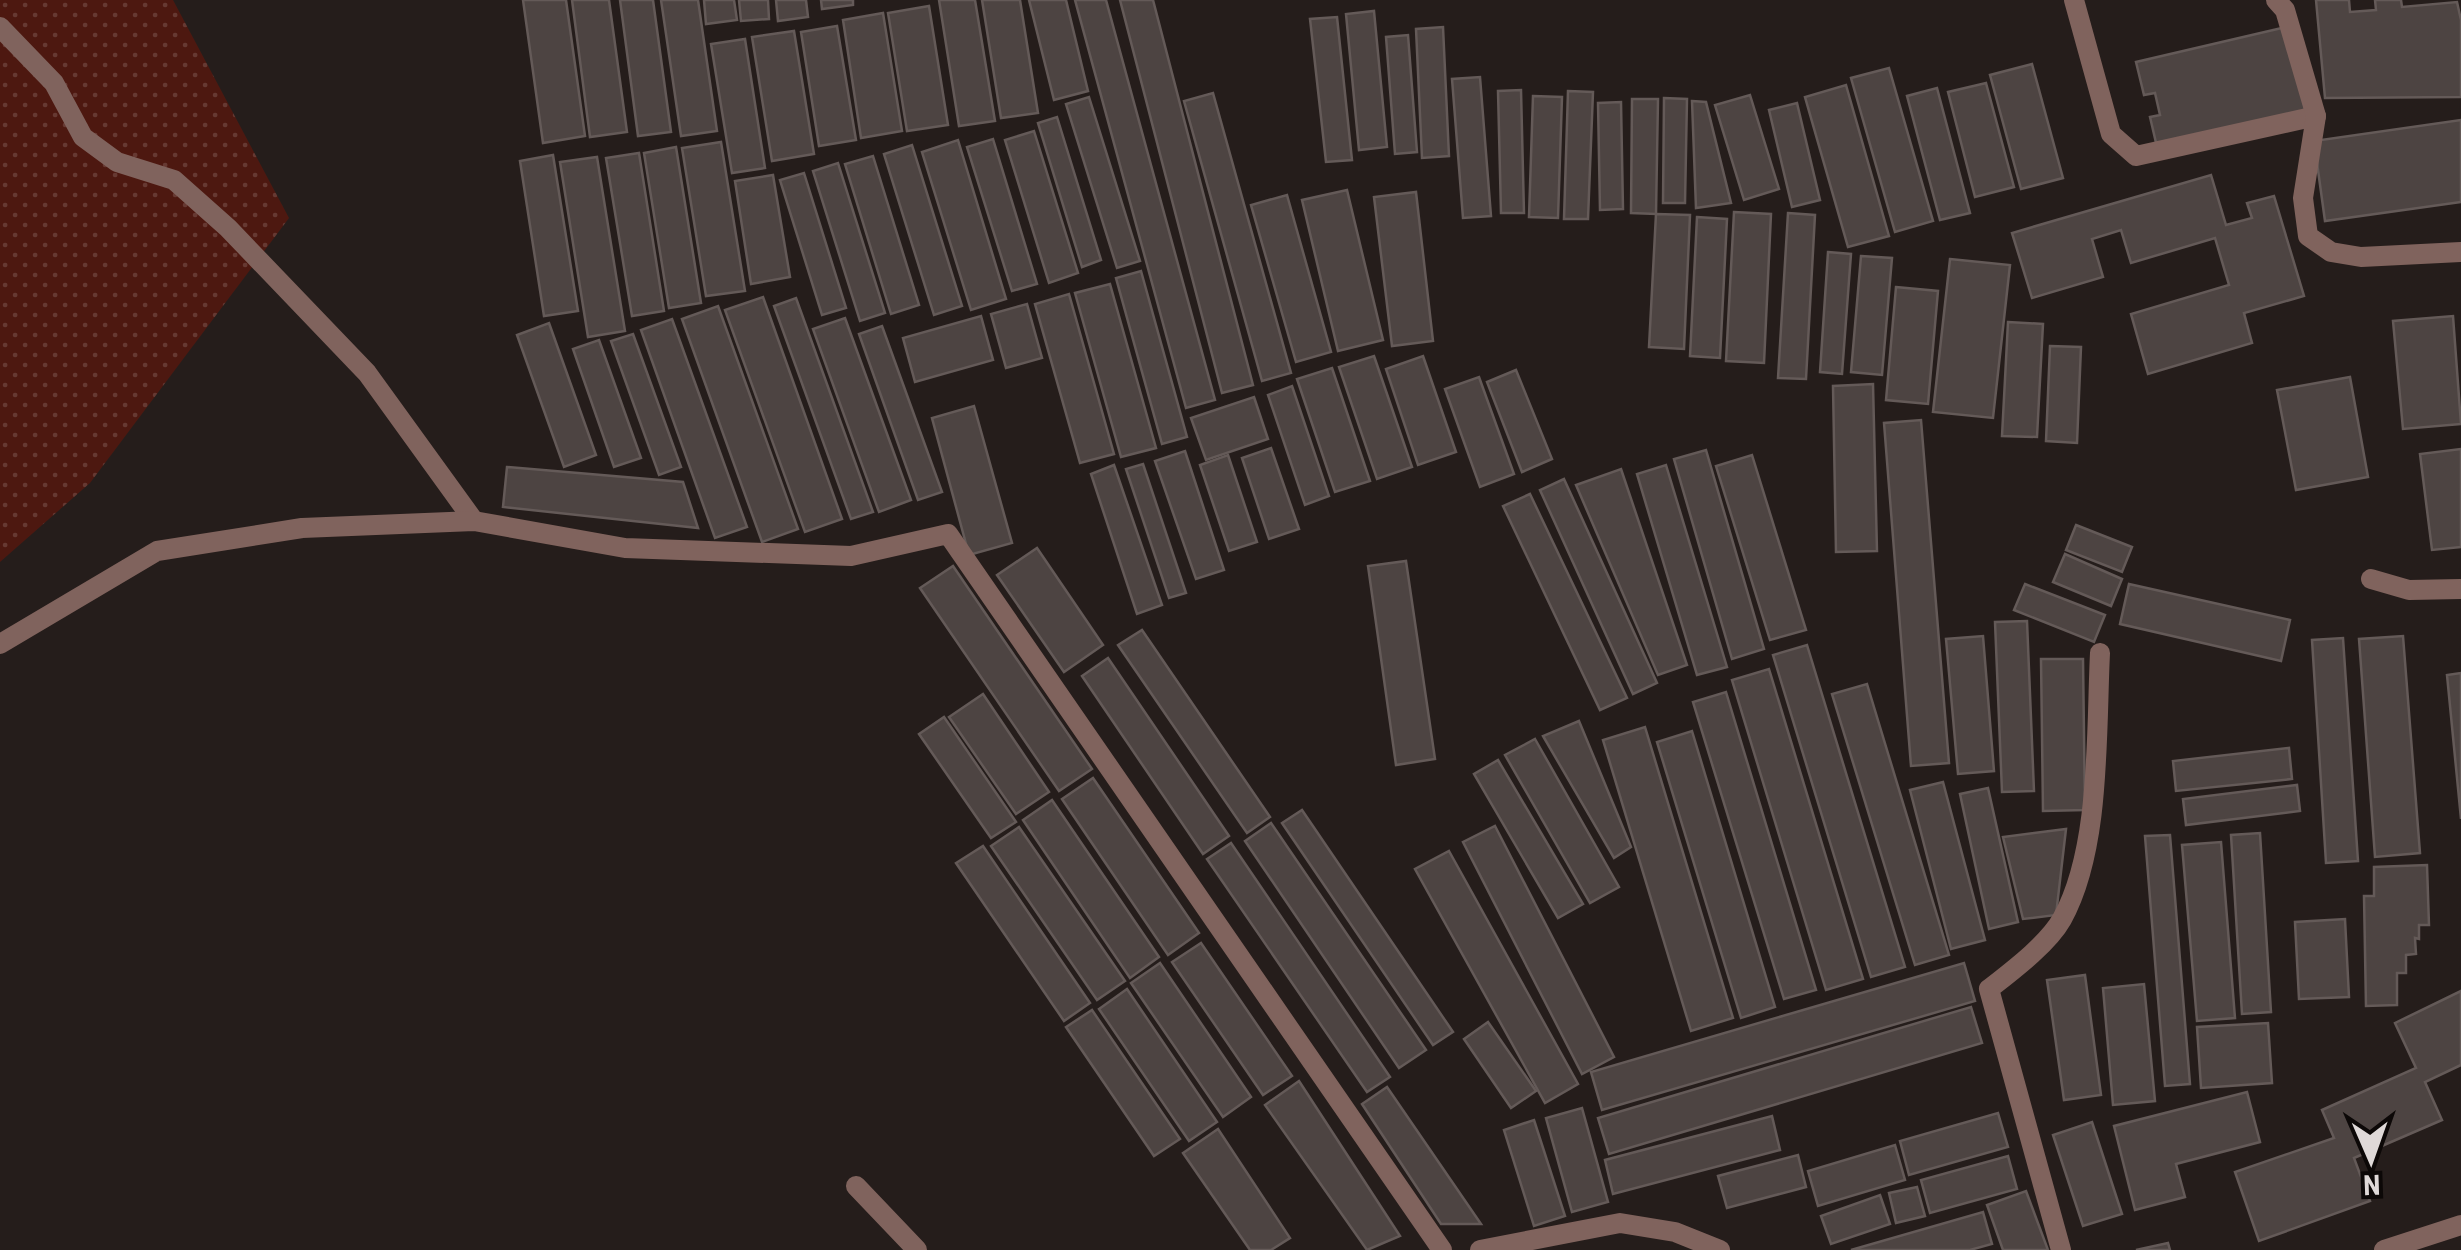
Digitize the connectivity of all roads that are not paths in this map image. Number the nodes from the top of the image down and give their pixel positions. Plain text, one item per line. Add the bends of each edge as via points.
1 (2074, 0) edge
2 (2276, 0) edge
3 (0, 27) edge
4 (2316, 116) junction
5 (2461, 252) edge
6 (474, 520) junction
7 (2371, 579) dead end
8 (2461, 590) edge
9 (0, 644) edge
10 (2100, 653) dead end
11 (856, 1186) dead end
12 (2461, 1225) edge
13 (1515, 1246) edge
14 (917, 1250) edge
15 (1442, 1250) edge
16 (1480, 1250) edge
17 (1720, 1250) edge
18 (2061, 1250) edge
19 (2384, 1250) edge

1 - 4 street via 2111,134 2136,156
2 - 4 street via 2285,10
3 - 6 street via 54,82 83,138 117,162 174,180 228,228 366,373
4 - 5 street via 2303,198 2308,236 2331,252 2361,256
6 - 9 street via 302,528 156,551
6 - 15 street via 625,548 851,556 948,534
7 - 8 street via 2410,590
10 - 18 street via 2087,848 2061,921 1989,988
11 - 14 street
12 - 19 street
13 - 16 street
13 - 17 street via 1620,1222 1676,1232

